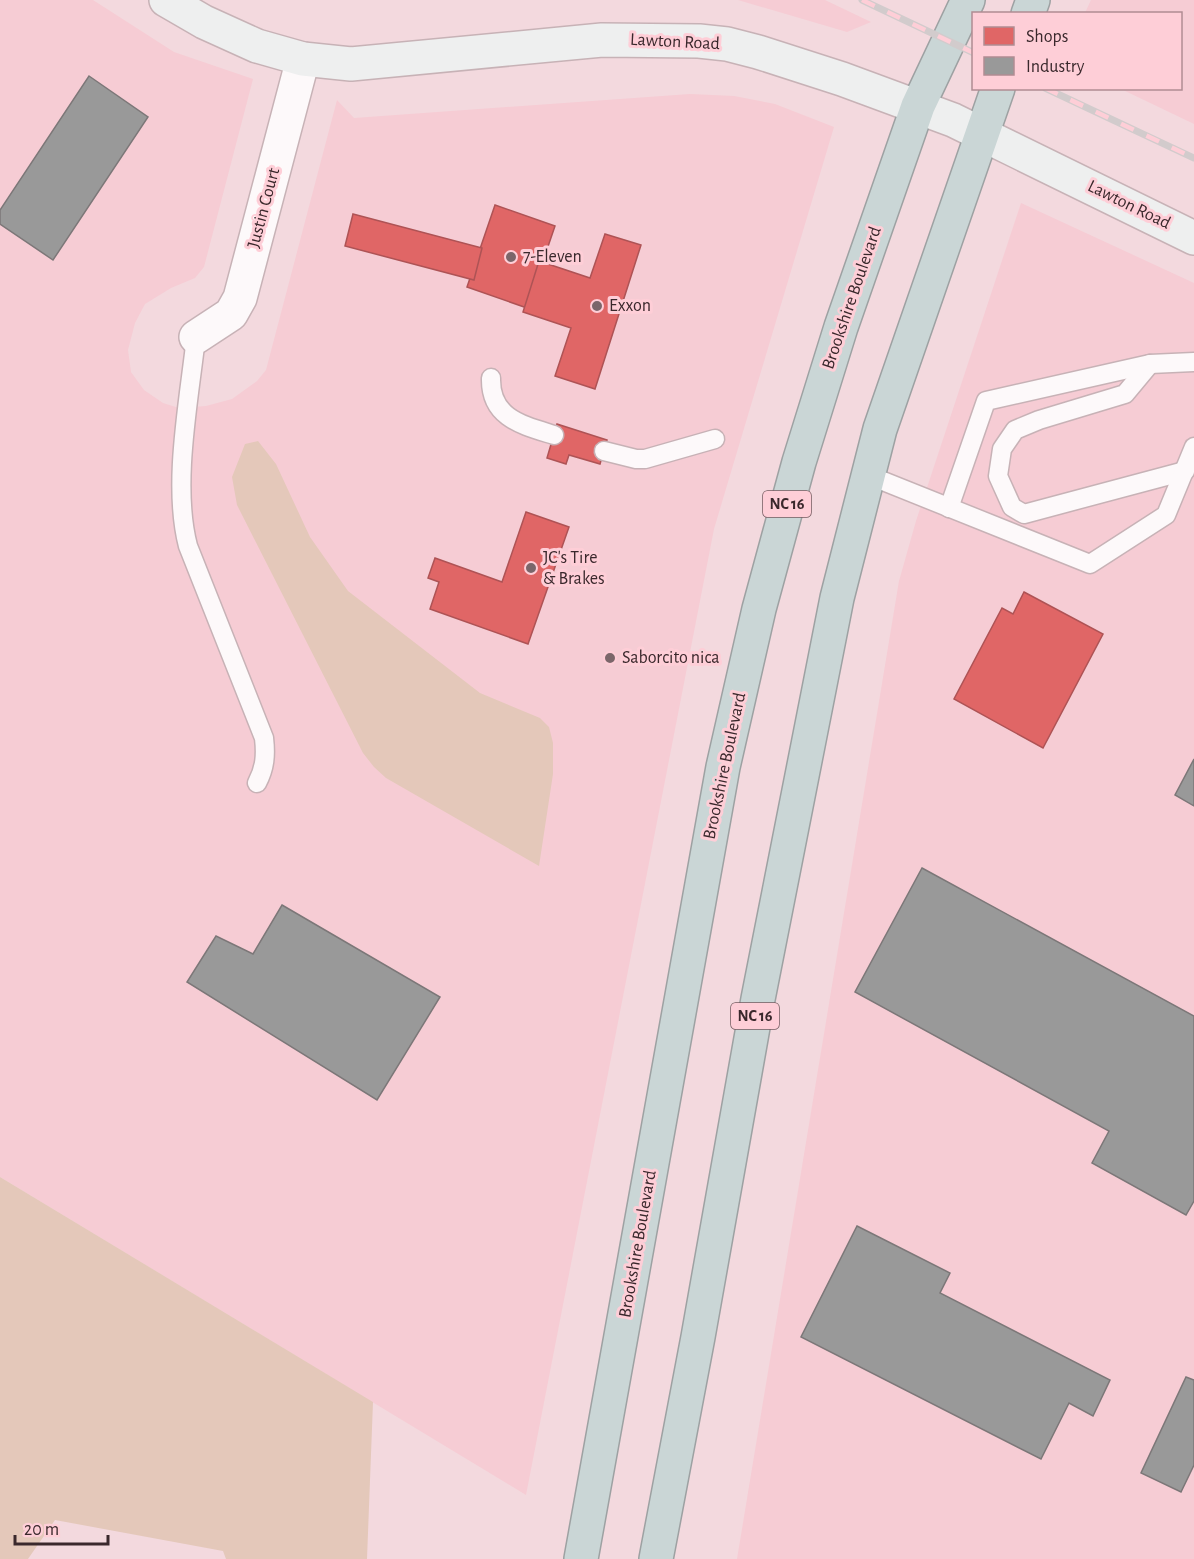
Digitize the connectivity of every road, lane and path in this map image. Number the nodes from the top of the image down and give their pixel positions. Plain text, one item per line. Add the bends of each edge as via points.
1 (166, 0) edge
2 (968, 0) edge
3 (303, 59) junction
4 (997, 90) edge
5 (918, 106) junction
6 (981, 134) junction
7 (1194, 238) edge
8 (196, 337) joint
9 (1194, 362) edge
10 (1150, 364) junction
11 (491, 378) dead end
12 (554, 435) dead end
13 (715, 439) dead end
14 (1194, 447) edge
15 (604, 451) dead end
16 (1185, 471) junction
17 (868, 475) junction
18 (949, 508) junction
19 (257, 783) dead end
20 (581, 1559) edge
21 (656, 1559) edge

1 - 3 street, Lawton Road via 256,46
2 - 5 highway, Brookshire Boulevard / NC 16
3 - 5 street, Lawton Road via 351,64 602,40 699,40 758,51
3 - 8 street, Justin Court via 240,298 231,314
4 - 6 highway, NC 16
5 - 6 street, Lawton Road
5 - 20 highway, Brookshire Boulevard / NC 16 via 820,394 759,609 723,767
6 - 7 street, Lawton Road
6 - 17 highway, NC 16 via 880,429
8 - 19 lane via 182,473 183,527 264,738 266,754
9 - 10 lane
10 - 16 lane via 1125,394 1015,430 1002,449 998,476 1012,507 1024,514
10 - 18 lane via 986,400
11 - 12 lane via 493,396 506,416
13 - 15 lane via 645,459
14 - 16 lane
16 - 18 lane via 1166,515 1090,564
17 - 18 lane
17 - 21 highway, NC 16 via 837,598 762,975

